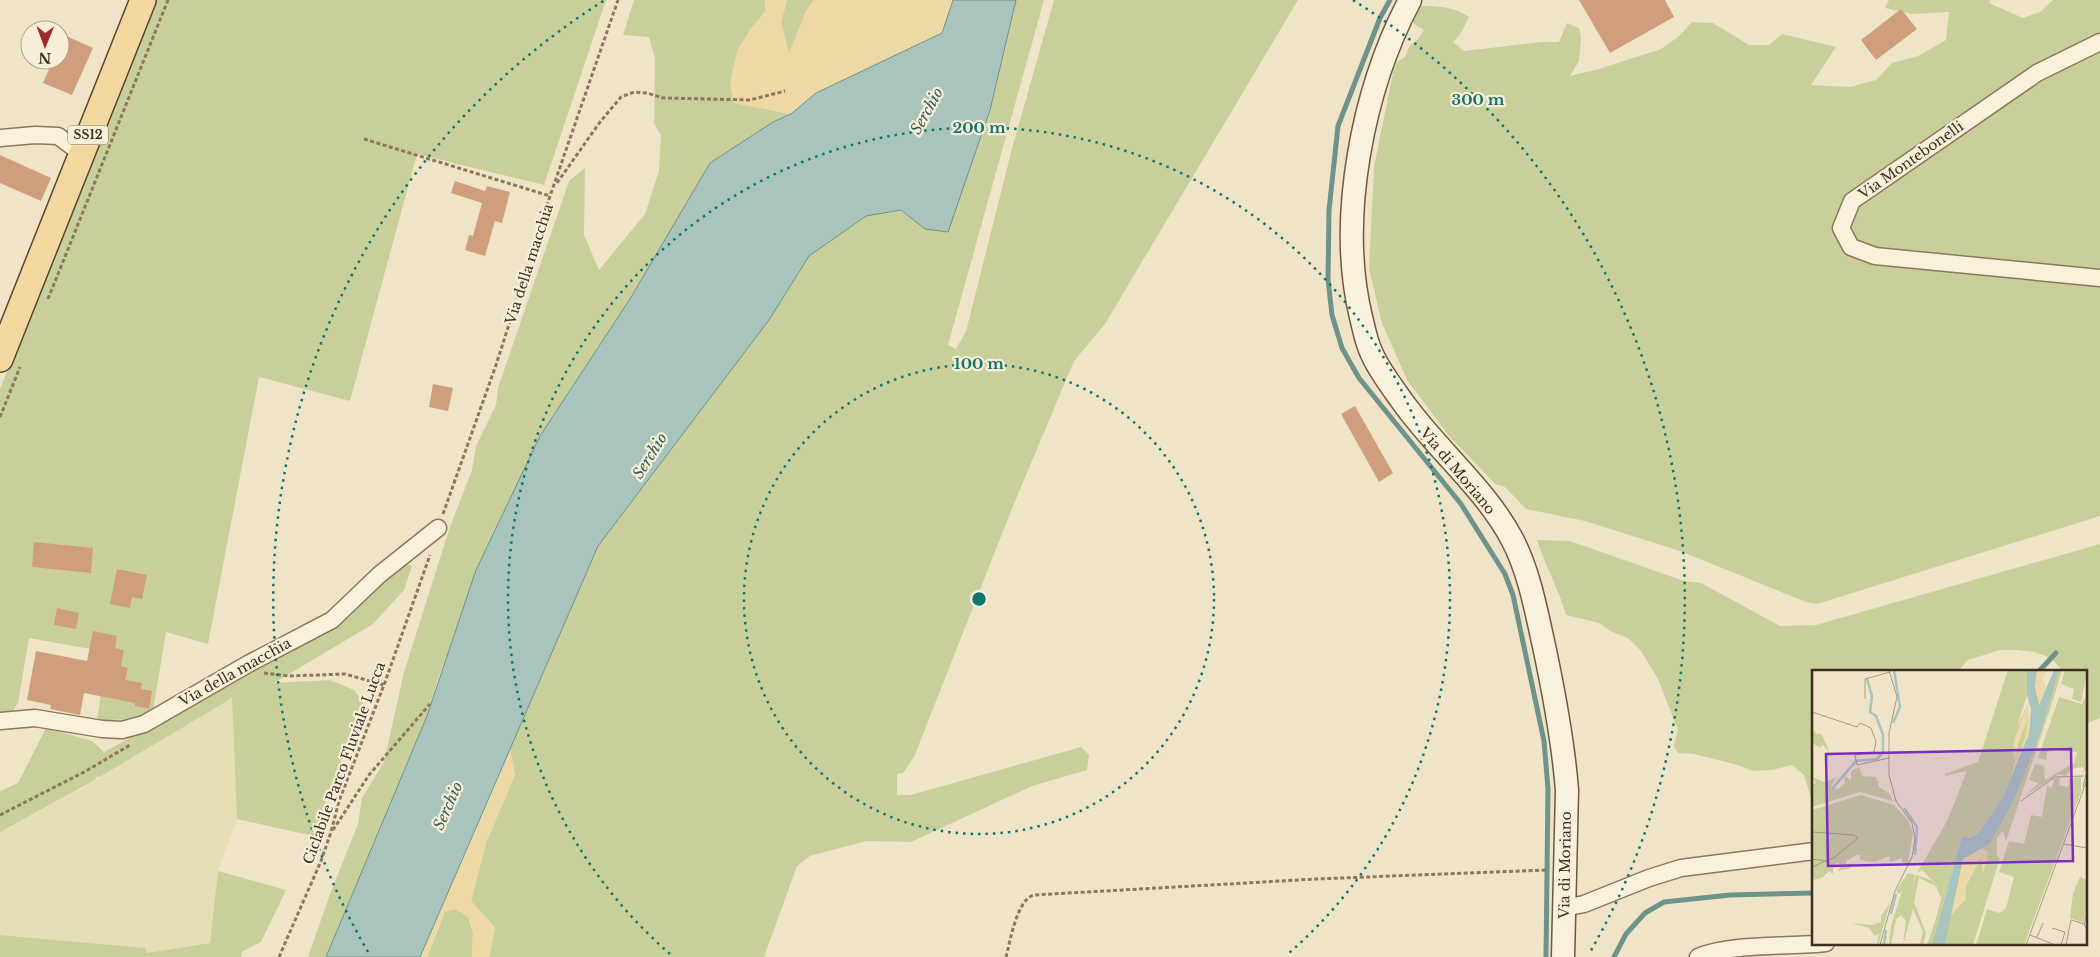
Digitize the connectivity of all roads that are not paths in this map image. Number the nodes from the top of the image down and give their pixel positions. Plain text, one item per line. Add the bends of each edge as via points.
1 (143, 0) edge
2 (1410, 0) edge
3 (2100, 42) edge
4 (0, 138) edge
5 (81, 153) junction
6 (2100, 278) edge
7 (11, 360) edge
8 (438, 528) road end
9 (0, 721) edge
10 (1812, 851) edge
11 (1564, 908) junction
12 (1812, 944) edge
13 (1563, 957) edge
14 (1698, 957) edge

1 - 5 main road, SS12
2 - 11 main road, Via di Moriano via 1382,61 1357,166 1352,259 1355,294 1372,354 1421,428 1490,507 1511,538 1526,578 1550,673 1564,763 1567,790
3 - 6 street, Via Montebonelli via 2037,73 1852,201 1841,228 1851,247 1875,256
4 - 5 street via 58,136
5 - 7 main road, SS12
8 - 9 street, Via della macchia via 379,575 332,620 144,724 122,730 35,718
10 - 11 street via 1681,868 1584,904
11 - 13 main road, Via di Moriano
12 - 14 street via 1728,950

